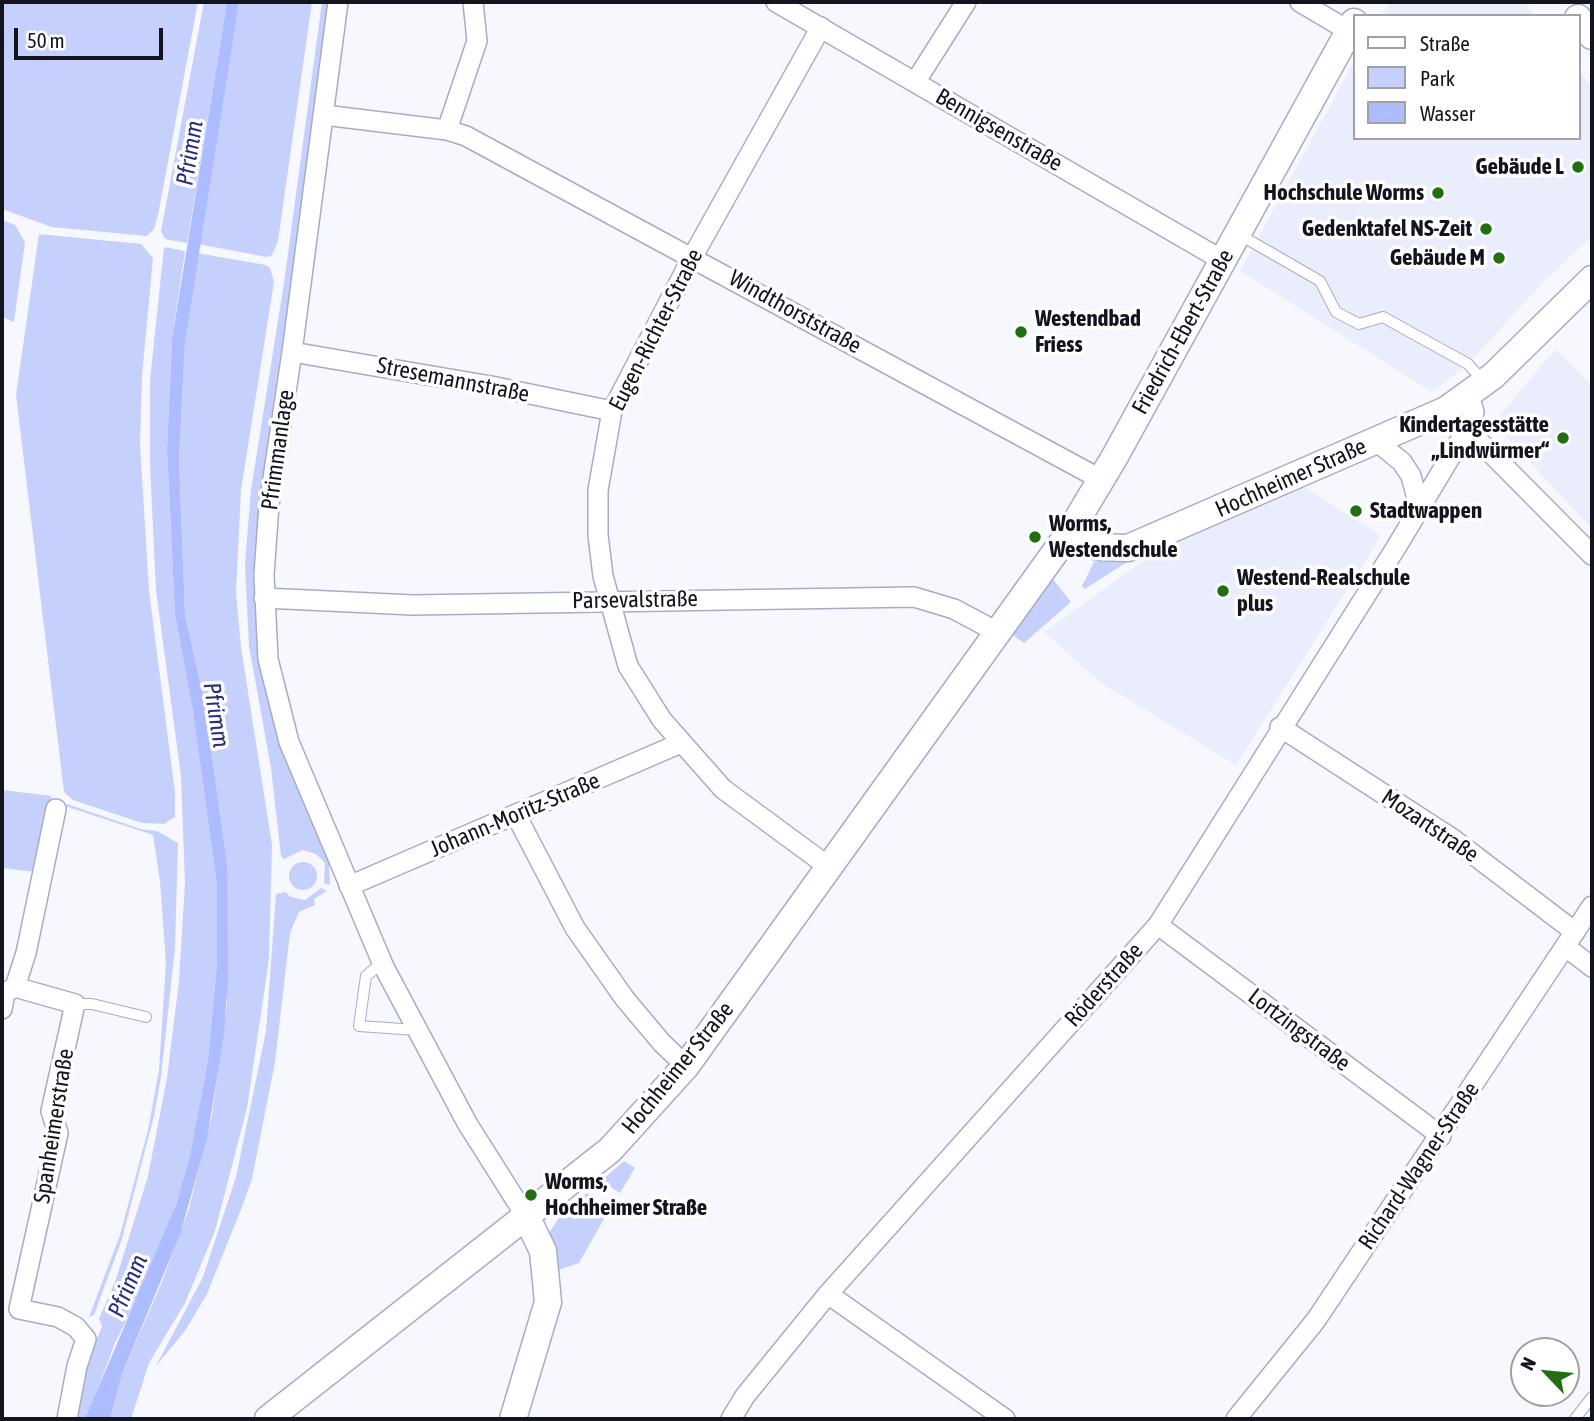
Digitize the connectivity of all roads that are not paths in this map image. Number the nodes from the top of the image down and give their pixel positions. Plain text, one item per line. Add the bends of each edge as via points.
1 (338, 2) edge
2 (473, 2) edge
3 (776, 2) edge
4 (966, 2) edge
5 (1300, 2) edge
6 (1580, 21) edge
7 (1352, 22) edge
8 (821, 27) junction
9 (1352, 27) edge
10 (1592, 36) edge
11 (916, 81) junction
12 (324, 115) junction
13 (447, 130) junction
14 (1237, 233) junction
15 (693, 256) junction
16 (1222, 260) junction
17 (1592, 279) edge
18 (292, 352) junction
19 (1477, 388) junction
20 (612, 411) junction
21 (1467, 429) junction
22 (1376, 441) junction
23 (1102, 480) junction
24 (1420, 510) junction
25 (1068, 535) junction
26 (1592, 555) edge
27 (264, 598) junction
28 (609, 600) junction
29 (999, 633) junction
30 (1280, 727) junction
31 (681, 743) junction
32 (56, 809) dead end
33 (516, 815) junction
34 (829, 867) junction
35 (349, 886) junction
36 (1592, 906) edge
37 (1158, 925) junction
38 (1570, 939) junction
39 (382, 963) junction
40 (1592, 967) edge
41 (6, 995) edge
42 (75, 1004) junction
43 (146, 1017) dead end
44 (416, 1030) junction
45 (686, 1066) junction
46 (1441, 1136) junction
47 (527, 1218) junction
48 (828, 1294) junction
49 (1592, 1397) edge
50 (68, 1419) edge
51 (268, 1419) edge
52 (513, 1419) edge
53 (731, 1419) edge
54 (1005, 1419) edge
55 (1236, 1419) edge
56 (1575, 1419) edge

1 - 12 street, Pfrimmanlage
2 - 13 street via 477,41
3 - 8 street, Bennigsenstraße
4 - 11 street
5 - 7 street
6 - 10 street
8 - 11 street, Bennigsenstraße
8 - 15 street, Eugen-Richter-Straße
9 - 14 street, Friedrich-Ebert-Straße
11 - 16 street, Bennigsenstraße
12 - 13 street, Windthorststraße
12 - 18 street, Pfrimmanlage
13 - 15 street, Windthorststraße
14 - 16 street, Friedrich-Ebert-Straße
14 - 19 lane via 1320,281 1336,312 1359,324 1383,317 1468,364
15 - 20 street, Eugen-Richter-Straße
15 - 23 street, Windthorststraße
16 - 23 street, Friedrich-Ebert-Straße
17 - 19 street, Hochheimer Straße
18 - 20 street, Stresemannstraße
18 - 27 street, Pfrimmanlage via 269,505
19 - 21 street, Röderstraße
19 - 22 street, Hochheimer Straße via 1446,410
20 - 28 street, Eugen-Richter-Straße via 598,490 598,535
21 - 24 street, Röderstraße
21 - 26 street
22 - 24 street via 1406,469
22 - 25 street, Hochheimer Straße via 1128,548 1098,547
23 - 25 street, Friedrich-Ebert-Straße
24 - 30 street, Röderstraße
25 - 29 street, Friedrich-Ebert-Straße
27 - 28 street, Parsevalstraße via 413,605
27 - 35 street, Pfrimmanlage via 268,659 283,723
28 - 29 street, Parsevalstraße via 914,597 954,609
28 - 31 street, Eugen-Richter-Straße via 628,666
29 - 34 street, Hochheimer Straße
30 - 37 street, Röderstraße
30 - 38 street, Mozartstraße via 1453,839
31 - 33 street, Johann-Moritz-Straße
31 - 34 street, Eugen-Richter-Straße via 723,789
32 - 41 street via 26,953
33 - 35 street, Johann-Moritz-Straße
33 - 45 street via 575,928 625,999
34 - 45 street, Hochheimer Straße
35 - 39 street, Pfrimmanlage
36 - 38 street, Richard-Wagner-Straße
37 - 46 street, Lortzingstraße
37 - 48 street, Röderstraße
38 - 40 street, Mozartstraße
38 - 46 street, Richard-Wagner-Straße
39 - 44 street, Pfrimmanlage
39 - 44 lane via 366,976 359,1026
41 - 42 street
42 - 43 lane
42 - 50 street, Spanheimerstraße via 51,1111 58,1133 19,1309 58,1317 86,1339
44 - 47 street, Pfrimmanlage
45 - 47 street, Hochheimer Straße via 610,1150
46 - 55 street, Richard-Wagner-Straße via 1316,1320
47 - 51 street, Hochheimer Straße
47 - 52 street via 543,1251 548,1302
48 - 53 street, Röderstraße via 745,1395
48 - 54 street
49 - 56 lane

